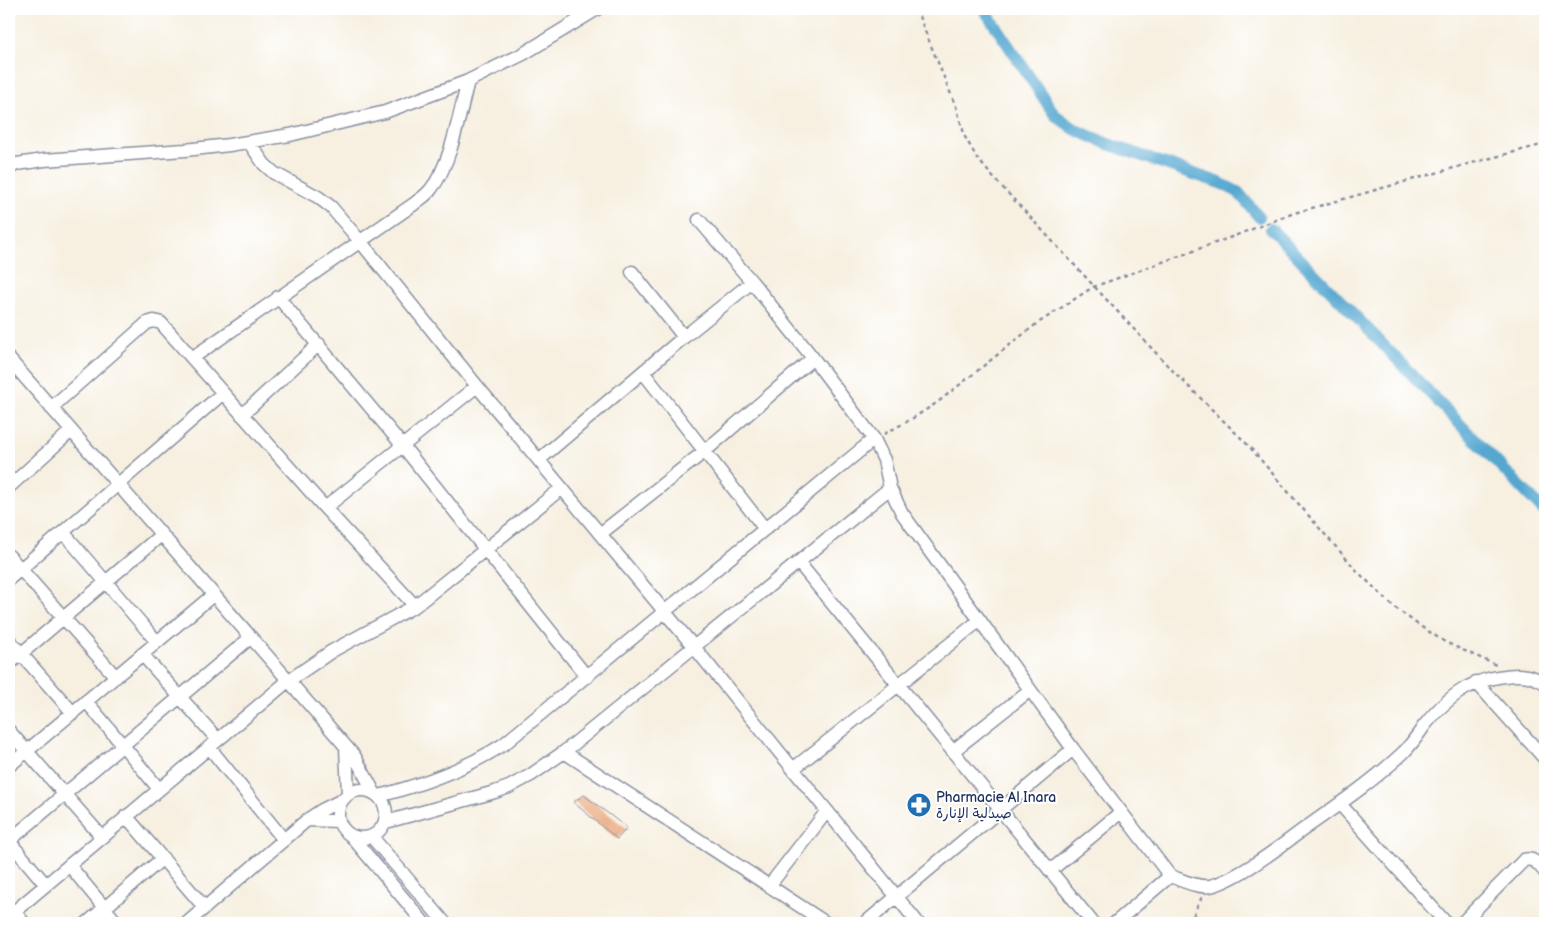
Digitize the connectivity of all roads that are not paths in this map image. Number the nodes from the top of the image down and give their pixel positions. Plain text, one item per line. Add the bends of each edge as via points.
1 (597, 9) edge
2 (468, 81) junction
3 (249, 142) junction
4 (9, 168) edge
5 (699, 220) dead end
6 (360, 240) junction
7 (632, 272) dead end
8 (752, 282) junction
9 (278, 297) junction
10 (684, 337) junction
11 (318, 344) junction
12 (192, 358) junction
13 (813, 358) junction
14 (9, 359) edge
15 (643, 372) junction
16 (477, 386) junction
17 (223, 393) junction
18 (51, 408) junction
19 (242, 415) junction
20 (71, 431) junction
21 (874, 439) junction
22 (402, 445) junction
23 (705, 451) junction
24 (540, 459) junction
25 (11, 479) edge
26 (117, 484) junction
27 (562, 488) junction
28 (890, 488) junction
29 (325, 508) junction
30 (765, 529) junction
31 (63, 532) junction
32 (600, 534) junction
33 (161, 535) junction
34 (486, 550) junction
35 (9, 556) edge
36 (799, 563) junction
37 (20, 569) junction
38 (9, 579) edge
39 (106, 581) junction
40 (213, 595) junction
41 (415, 606) junction
42 (665, 612) junction
43 (63, 618) junction
44 (980, 620) junction
45 (250, 638) junction
46 (9, 640) edge
47 (158, 642) junction
48 (694, 647) junction
49 (21, 654) junction
50 (142, 654) junction
51 (9, 664) edge
52 (116, 677) junction
53 (587, 677) junction
54 (288, 681) junction
55 (1476, 682) junction
56 (1545, 683) edge
57 (899, 685) junction
58 (1030, 690) junction
59 (180, 697) junction
60 (86, 701) junction
61 (72, 713) junction
62 (9, 731) edge
63 (213, 744) junction
64 (123, 745) junction
65 (346, 748) junction
66 (1073, 749) junction
67 (27, 751) junction
68 (953, 751) junction
69 (564, 752) junction
70 (1545, 759) edge
71 (9, 766) edge
72 (793, 769) junction
73 (159, 789) junction
74 (64, 794) junction
75 (377, 795) junction
76 (345, 797) junction
77 (1340, 804) junction
78 (1000, 810) junction
79 (827, 811) junction
80 (1121, 812) junction
81 (126, 816) junction
82 (308, 820) junction
83 (338, 821) junction
84 (386, 822) junction
85 (102, 837) junction
86 (352, 837) junction
87 (372, 837) junction
88 (284, 840) junction
89 (162, 858) junction
90 (69, 865) junction
91 (1050, 871) junction
92 (1545, 872) edge
93 (1170, 876) junction
94 (46, 884) junction
95 (769, 886) junction
96 (896, 896) junction
97 (104, 908) junction
98 (205, 908) junction
99 (11, 914) edge
100 (24, 923) edge
101 (87, 923) edge
102 (117, 923) edge
103 (187, 923) edge
104 (424, 923) edge
105 (445, 923) edge
106 (826, 923) edge
107 (865, 923) edge
108 (918, 923) edge
109 (1093, 923) edge
110 (1115, 923) edge
111 (1446, 923) edge
112 (1462, 923) edge

1 - 2 street via 522,54
2 - 3 street via 385,112
2 - 6 street via 453,140 432,188
3 - 4 street via 44,160
3 - 6 street via 269,168 331,207
5 - 8 street
6 - 9 street
6 - 16 street
7 - 10 street
8 - 10 street
8 - 13 street
9 - 11 street
9 - 12 street
10 - 15 street
11 - 19 street
11 - 22 street
12 - 17 street
12 - 18 street via 161,323 147,323
13 - 21 street
13 - 23 street
14 - 18 street
15 - 23 street
15 - 24 street
16 - 22 street
16 - 24 street
17 - 19 street
17 - 26 street
18 - 20 street
19 - 29 street
20 - 25 street
20 - 26 street
21 - 28 street via 884,460
21 - 30 street
22 - 29 street
22 - 34 street
23 - 30 street
23 - 32 street
24 - 27 street
26 - 31 street
26 - 33 street
27 - 32 street
27 - 34 street
28 - 36 street
28 - 44 street via 902,513
29 - 41 street
30 - 42 street
31 - 37 street
31 - 39 street
32 - 42 street
33 - 39 street
33 - 40 street
34 - 41 street
34 - 53 street
35 - 37 street
36 - 48 street
36 - 57 street
37 - 38 street
37 - 43 street
39 - 43 street
39 - 47 street
40 - 45 street
40 - 47 street
41 - 54 street via 332,651
42 - 48 street
42 - 53 street
43 - 49 street
43 - 52 street
44 - 57 street
44 - 58 street
45 - 54 street
45 - 59 street
46 - 49 street
47 - 50 street
48 - 69 street
48 - 72 street
49 - 51 street
49 - 61 street
50 - 52 street
50 - 59 street
52 - 60 street
53 - 75 street via 492,752 434,780
54 - 63 street
54 - 65 street
55 - 56 street via 1516,674
55 - 70 street
55 - 77 street via 1446,701 1405,751
57 - 68 street
57 - 72 street
58 - 66 street
58 - 68 street
59 - 63 street
59 - 64 street
60 - 61 street
60 - 64 street
61 - 67 street
62 - 67 street
63 - 73 street
63 - 88 street
64 - 73 street
64 - 74 street
65 - 75 street via 355,757
65 - 76 street
66 - 78 street
66 - 80 street
67 - 71 street
67 - 74 street
68 - 78 street
69 - 84 street via 509,787
69 - 95 street
72 - 79 street
73 - 81 street
74 - 85 street
74 - 94 street via 9,841
75 - 76 street via 360,790
75 - 84 street via 386,808
76 - 82 street
76 - 83 street via 339,807
77 - 93 street via 1274,851 1224,881 1209,886 1195,885
77 - 111 street
78 - 91 street
78 - 96 street
79 - 95 street
79 - 96 street
80 - 91 street
80 - 93 street
81 - 85 street
81 - 89 street
82 - 83 street
82 - 88 street
83 - 86 street
84 - 87 street
85 - 90 street
86 - 87 street
86 - 104 street
87 - 105 street
88 - 98 street
89 - 97 street
89 - 98 street
90 - 94 street
90 - 97 street
91 - 109 street
92 - 112 street via 1535,860 1524,860
93 - 110 street
94 - 99 street
95 - 106 street
96 - 107 street
96 - 108 street
97 - 101 street
97 - 102 street
98 - 103 street
99 - 100 street

